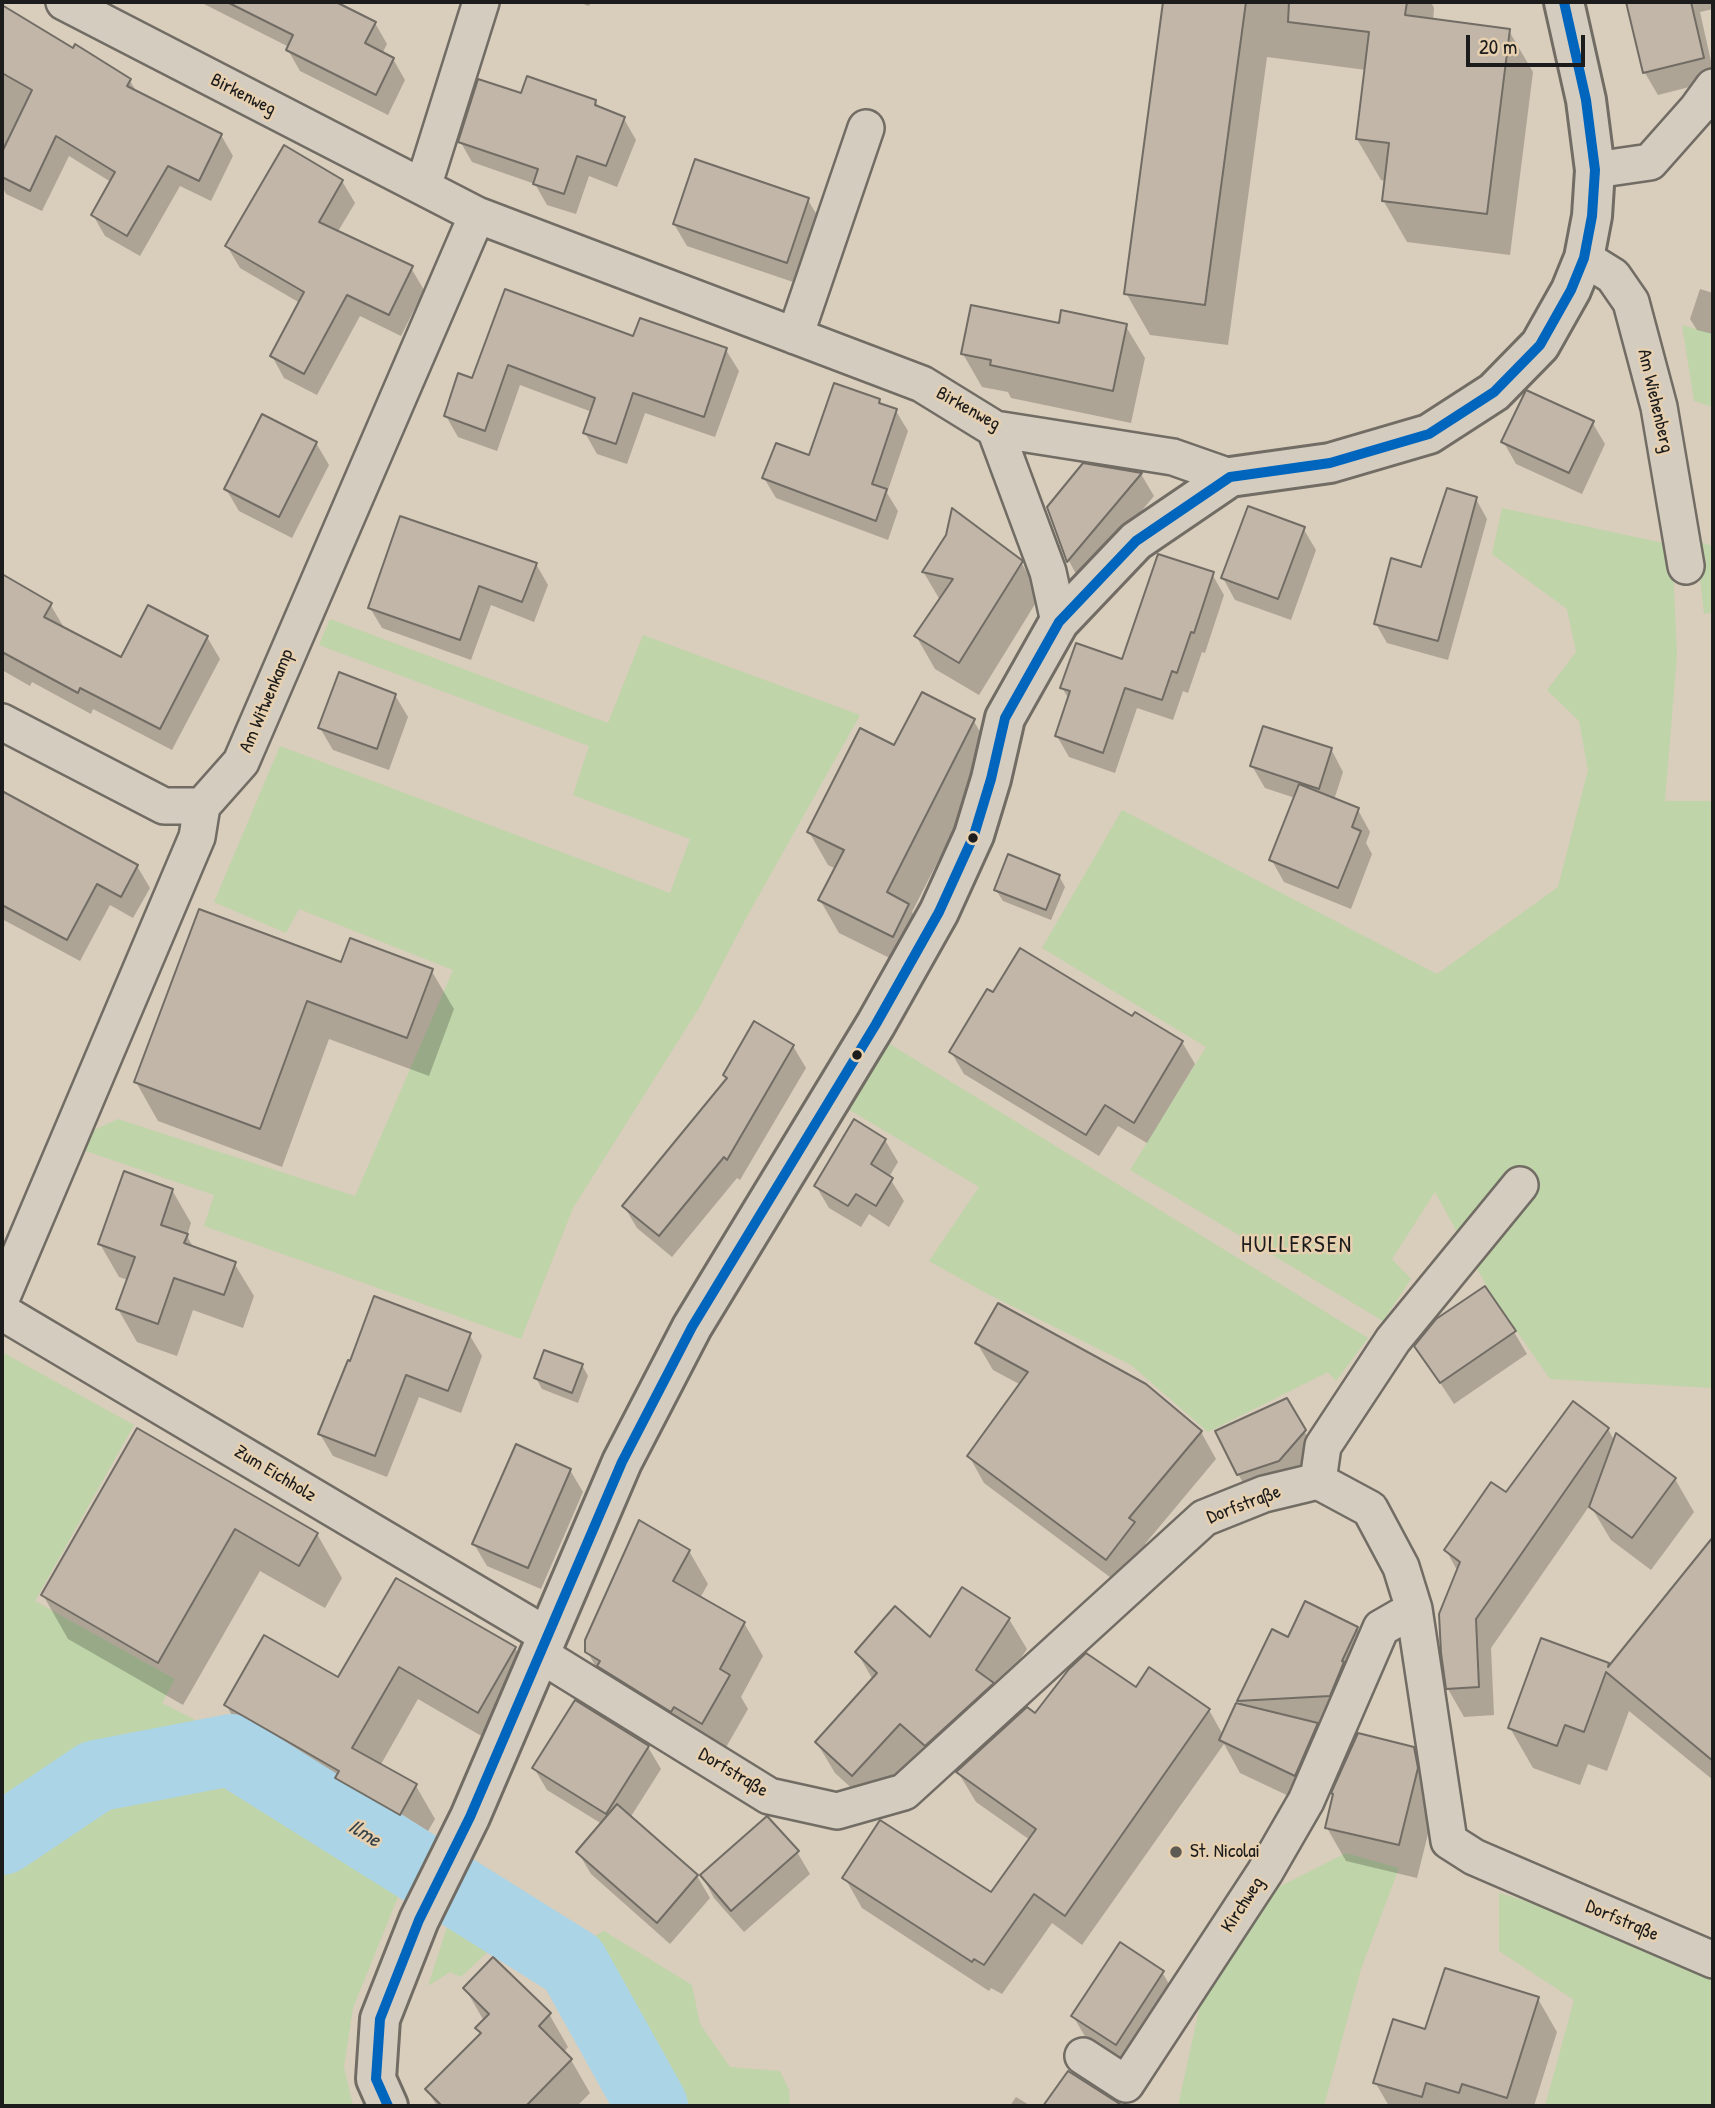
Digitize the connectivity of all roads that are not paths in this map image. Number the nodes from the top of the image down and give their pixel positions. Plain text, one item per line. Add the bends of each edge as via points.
1 (64, 2) edge
2 (481, 2) edge
3 (1564, 2) edge
4 (1713, 87) edge
5 (866, 128) dead end
6 (1595, 170) junction
7 (423, 187) junction
8 (477, 215) junction
9 (1584, 258) junction
10 (795, 335) junction
11 (995, 429) junction
12 (1230, 477) junction
13 (1686, 566) dead end
14 (1059, 622) junction
15 (2, 722) edge
16 (202, 806) junction
17 (1520, 1185) dead end
18 (2, 1297) edge
19 (2, 1312) edge
20 (1318, 1481) junction
21 (1414, 1609) junction
22 (544, 1645) junction
23 (1713, 1960) edge
24 (1083, 2056) dead end
25 (388, 2106) edge

1 - 7 street, Birkenweg
2 - 7 street
3 - 6 street via 1586,100
4 - 6 street via 1650,162
5 - 10 street
6 - 9 street
7 - 8 street, Birkenweg
8 - 10 street, Birkenweg
8 - 16 street, Am Witwenkamp via 241,761
9 - 12 street via 1540,345 1494,393 1429,434 1330,463
9 - 13 street, Am Wiehenberg via 1612,275 1631,302 1659,407
10 - 11 street, Birkenweg via 922,384
11 - 12 street, Birkenweg via 1173,457
11 - 14 street via 1048,572
12 - 14 street via 1136,541
14 - 22 street via 1005,718 974,835 939,912 692,1327 622,1462
15 - 16 street via 164,806
16 - 18 street via 197,837
17 - 20 street via 1393,1340 1323,1446
19 - 22 street, Zum Eichholz
20 - 21 street, Dorfstraße via 1370,1509 1401,1567
20 - 22 street, Dorfstraße via 1264,1494 1204,1518 904,1792 837,1811 769,1796
21 - 23 street, Dorfstraße via 1449,1841 1474,1857
21 - 24 street, Kirchweg via 1381,1628 1306,1801 1265,1872 1126,2084
22 - 25 street via 470,1817 419,1920 380,2019 376,2079

